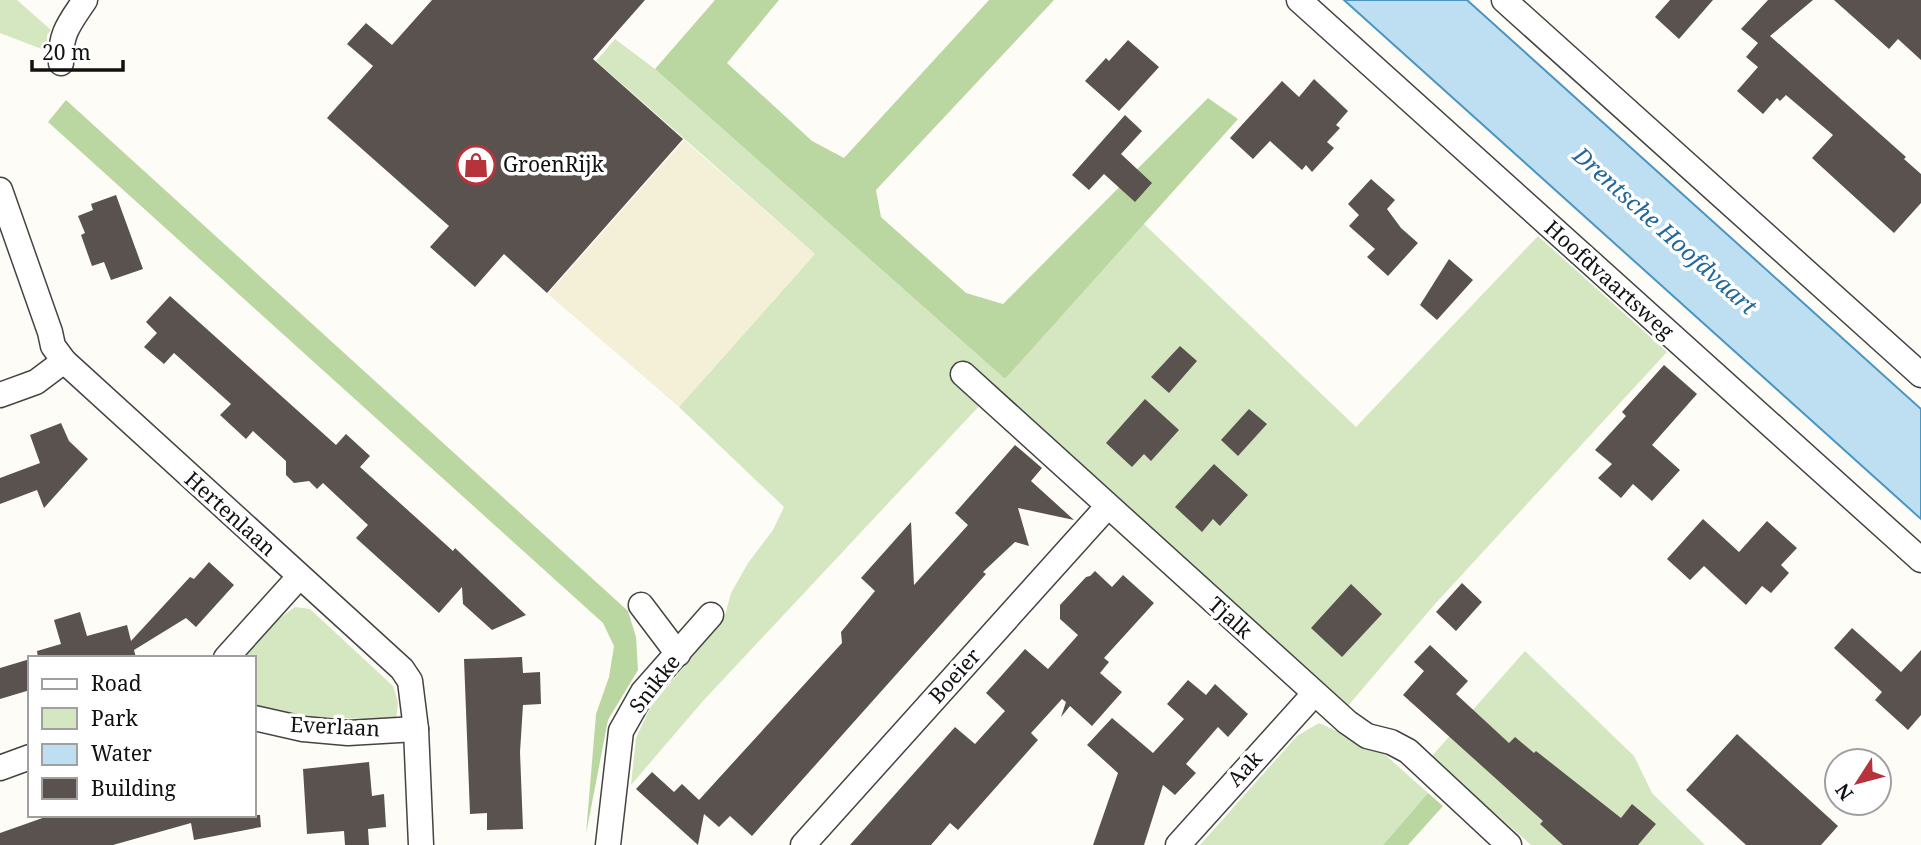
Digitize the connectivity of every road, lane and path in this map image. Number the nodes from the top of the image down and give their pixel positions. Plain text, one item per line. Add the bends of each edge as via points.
1 (85, 0) edge
2 (1299, 0) edge
3 (1504, 0) edge
4 (61, 63) dead end
5 (0, 190) edge
6 (64, 361) junction
7 (963, 374) dead end
8 (1921, 375) edge
9 (0, 395) edge
10 (1107, 507) junction
11 (1921, 560) edge
12 (299, 578) junction
13 (640, 605) dead end
14 (711, 615) dead end
15 (678, 654) junction
16 (228, 656) edge
17 (1314, 694) junction
18 (256, 718) edge
19 (416, 729) junction
20 (28, 758) edge
21 (0, 768) edge
22 (421, 845) edge
23 (608, 845) edge
24 (803, 845) edge
25 (1178, 845) edge
26 (1509, 845) edge

1 - 4 street via 65,32
2 - 11 street, Hoofdvaartsweg
3 - 8 street
5 - 6 street, Hertenlaan via 53,346
6 - 9 street via 36,382
6 - 12 street, Hertenlaan
7 - 10 street, Tjalk
10 - 17 street, Tjalk
10 - 24 street, Boeier
12 - 16 street
12 - 19 street, Hertenlaan via 402,669 410,681
13 - 15 street
14 - 15 street, Snikke
15 - 23 street, Snikke via 643,692 621,731
17 - 25 street, Aak
17 - 26 street, Tjalk via 1367,736 1408,751
18 - 19 street, Everlaan via 348,733
19 - 22 street, Hertenlaan
20 - 21 street

